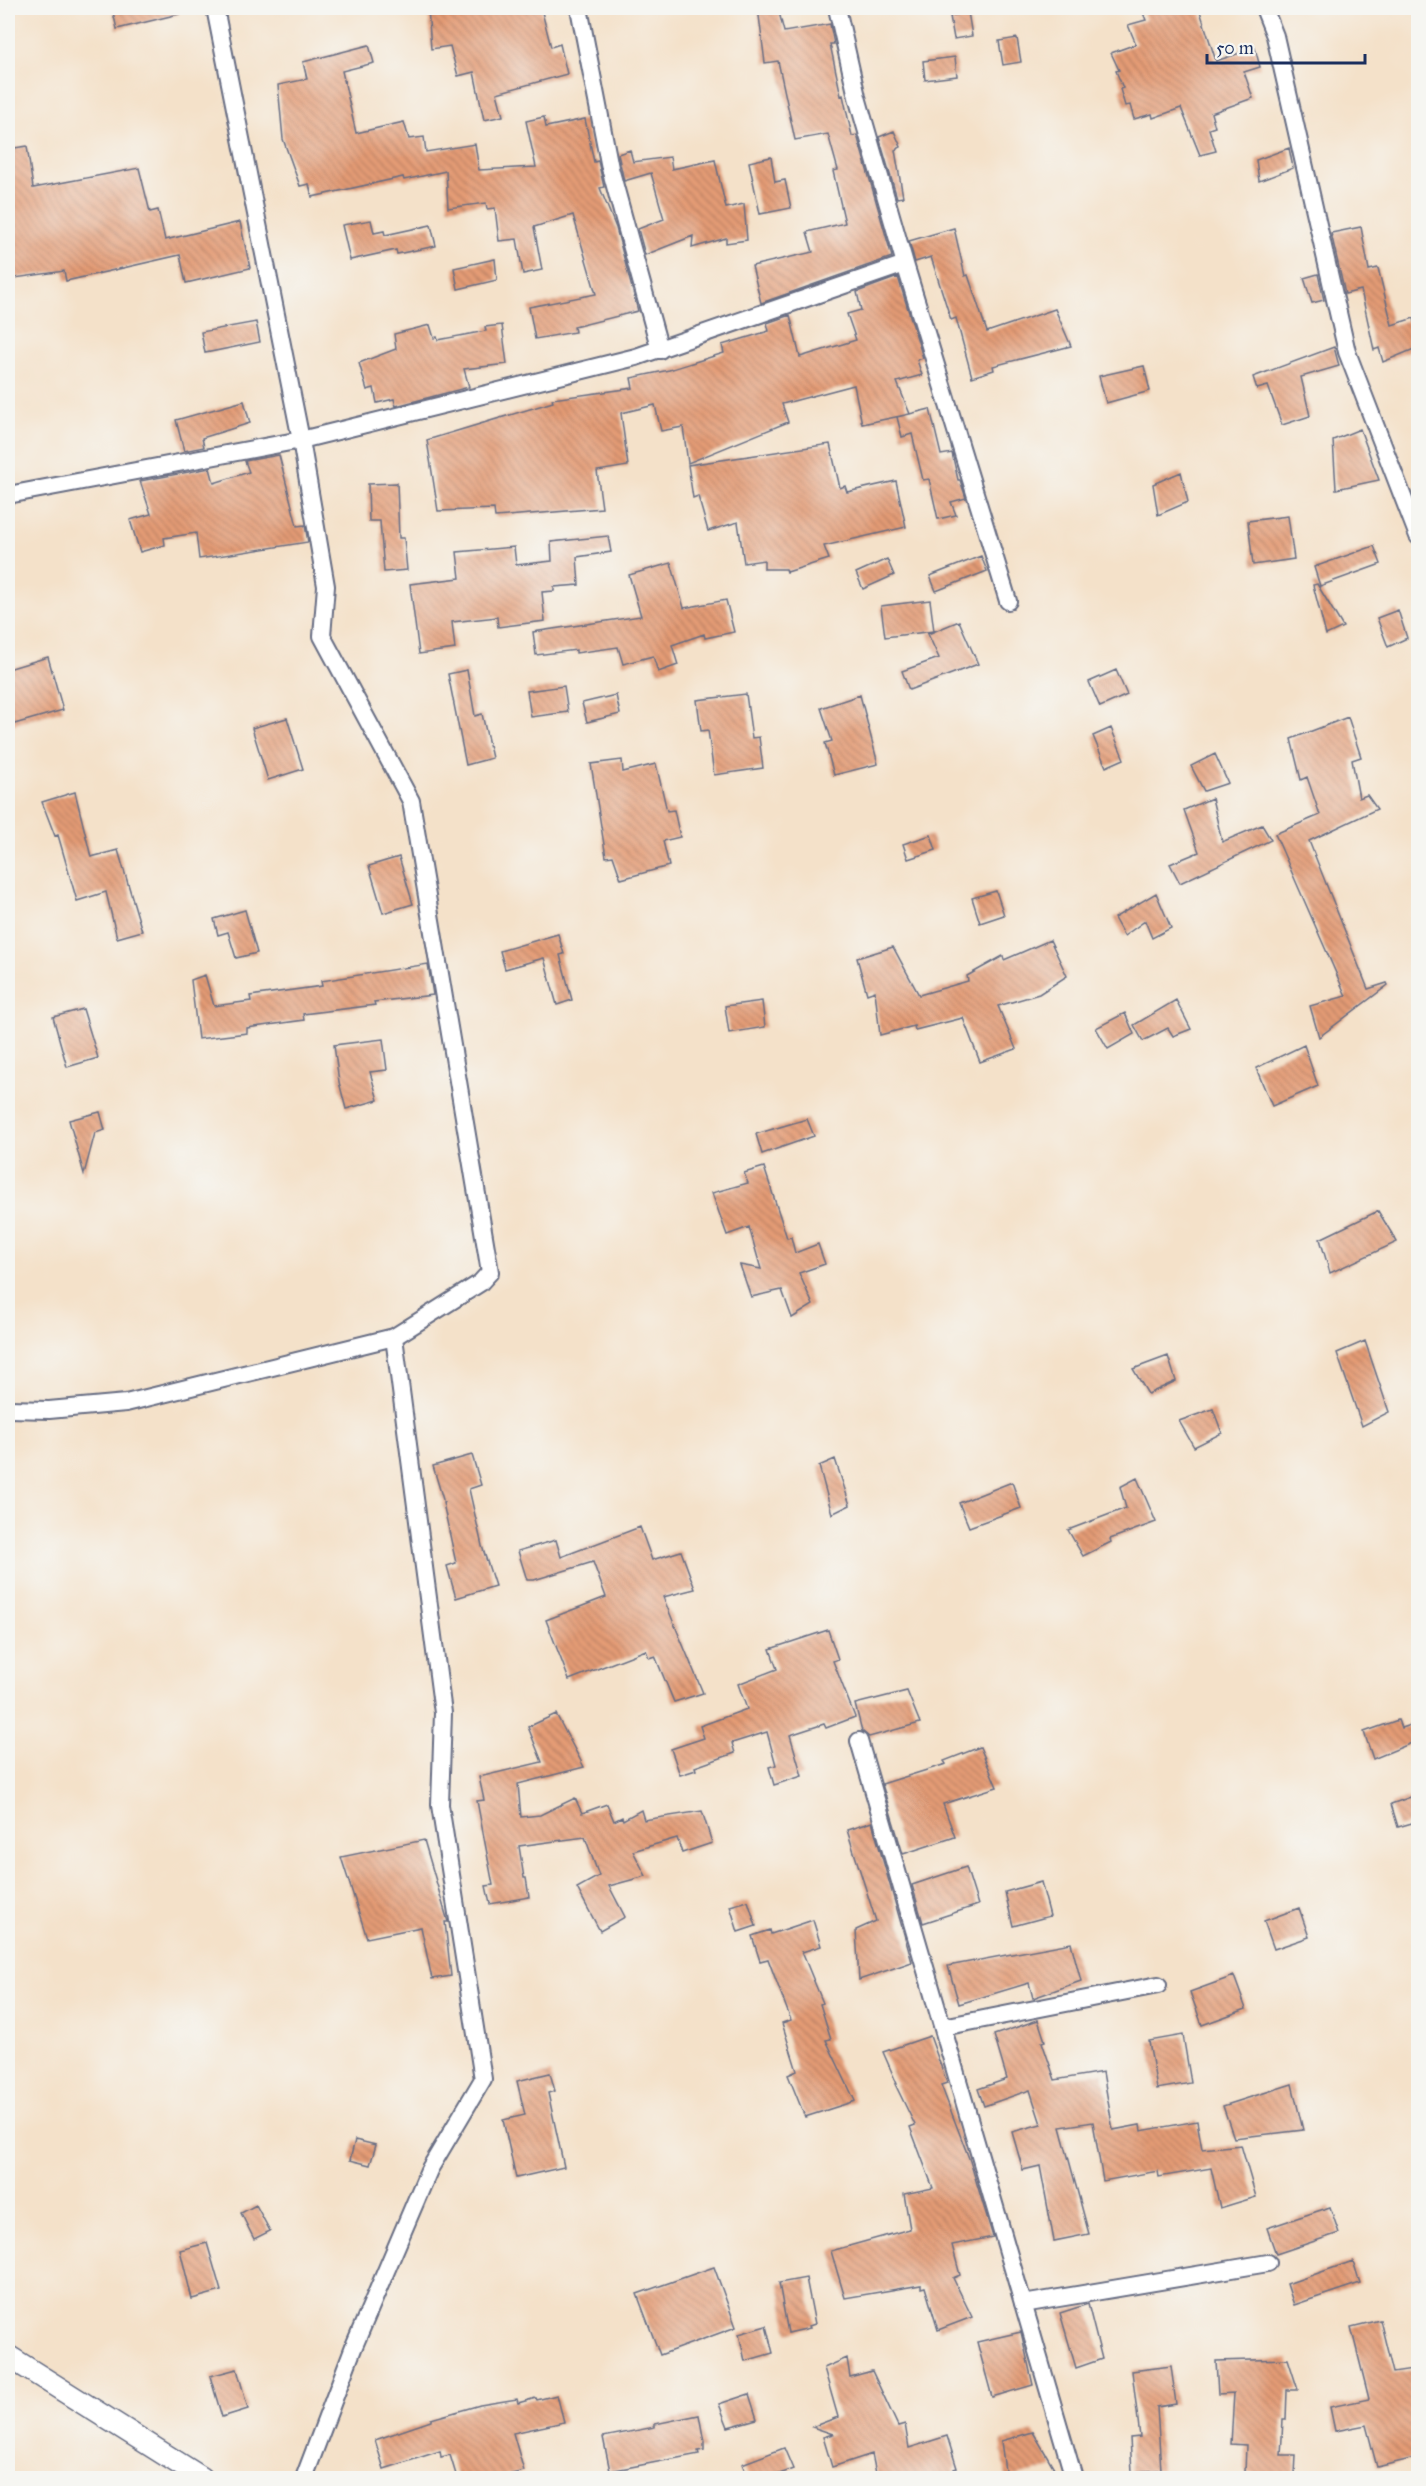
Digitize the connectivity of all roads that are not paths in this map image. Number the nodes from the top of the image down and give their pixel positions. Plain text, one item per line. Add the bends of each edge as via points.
1 (215, 8) edge
2 (579, 8) edge
3 (837, 8) edge
4 (1264, 8) edge
5 (905, 264) junction
6 (660, 350) junction
7 (301, 440) junction
8 (8, 495) edge
9 (1419, 536) edge
10 (1008, 601) dead end
11 (394, 1337) junction
12 (8, 1409) edge
13 (859, 1742) dead end
14 (1158, 1985) dead end
15 (943, 2028) junction
16 (1268, 2263) dead end
17 (1023, 2304) junction
18 (8, 2356) edge
19 (202, 2478) edge
20 (304, 2478) edge
21 (1074, 2478) edge

1 - 7 street
2 - 6 street via 610,168
3 - 5 street via 857,97
4 - 9 street via 1277,47 1347,352
5 - 6 street
5 - 10 street
6 - 7 street
7 - 8 street
7 - 11 street via 326,586 322,636 411,801 489,1257 490,1272 480,1283
11 - 12 street via 126,1403 49,1410
11 - 20 street via 443,1713 440,1805 483,2079 429,2170 354,2346
13 - 15 street
14 - 15 street
15 - 17 street
16 - 17 street
17 - 21 street
18 - 19 street

